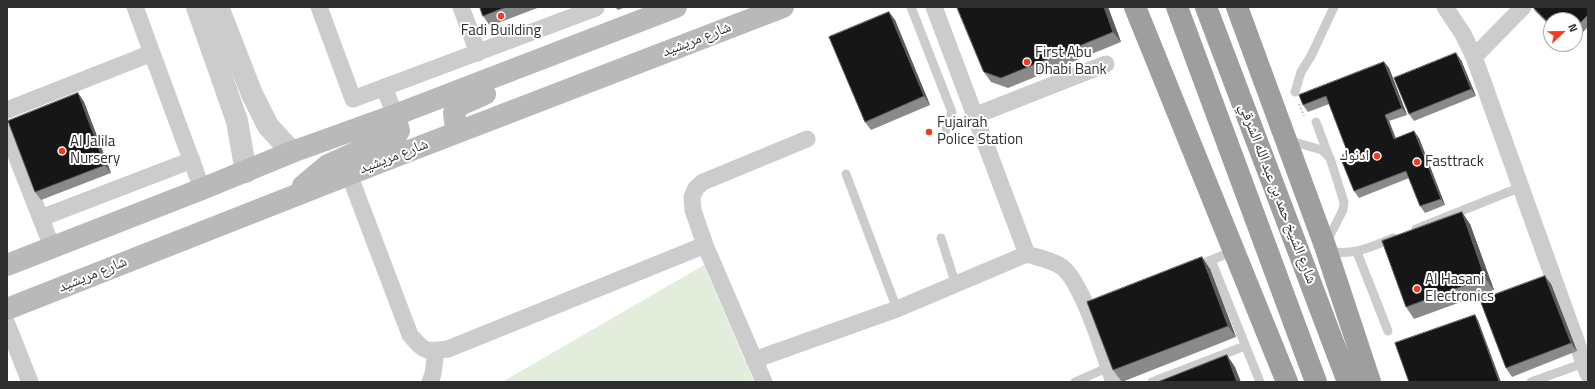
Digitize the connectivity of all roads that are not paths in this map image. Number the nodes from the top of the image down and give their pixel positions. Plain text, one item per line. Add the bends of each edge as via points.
1 (135, 7) edge
2 (197, 7) edge
3 (218, 7) edge
4 (319, 7) edge
5 (461, 7) edge
6 (676, 7) edge
7 (783, 7) edge
8 (911, 7) edge
9 (934, 7) edge
10 (1135, 7) edge
11 (1177, 7) edge
12 (1206, 7) edge
13 (1237, 7) edge
14 (1334, 7) edge
15 (1445, 7) edge
16 (1524, 7) edge
17 (596, 8) edge
18 (606, 34) junction
19 (152, 53) junction
20 (478, 53) junction
21 (554, 54) junction
22 (1474, 56) junction
23 (1106, 64) dead end
24 (384, 87) junction
25 (1295, 92) road end
26 (7, 110) edge
27 (395, 115) junction
28 (974, 116) junction
29 (1316, 122) road end
30 (464, 130) junction
31 (946, 130) dead end
32 (7, 132) edge
33 (807, 139) dead end
34 (1286, 140) junction
35 (292, 152) junction
36 (1328, 154) junction
37 (192, 160) junction
38 (246, 172) junction
39 (350, 174) junction
40 (846, 174) dead end
41 (1520, 187) junction
42 (202, 189) junction
43 (299, 194) junction
44 (41, 218) junction
45 (941, 238) dead end
46 (705, 245) junction
47 (52, 247) junction
48 (1326, 248) junction
49 (1233, 251) junction
50 (1357, 252) junction
51 (1027, 254) junction
52 (1211, 260) junction
53 (7, 265) edge
54 (1189, 269) edge
55 (956, 285) junction
56 (7, 309) edge
57 (897, 309) junction
58 (7, 324) edge
59 (1388, 332) dead end
60 (1246, 346) junction
61 (436, 350) junction
62 (754, 360) junction
63 (1586, 368) edge
64 (1111, 375) edge
65 (30, 382) edge
66 (430, 382) edge
67 (764, 382) edge
68 (1075, 382) edge
69 (1152, 382) edge
70 (1260, 382) edge
71 (1287, 382) edge
72 (1316, 382) edge
73 (1348, 382) edge
74 (1370, 382) edge
75 (1531, 382) edge

1 - 19 street
2 - 38 street via 237,121
3 - 35 street via 252,94 268,126
4 - 24 street via 353,99
5 - 20 street
6 - 18 main road
7 - 30 main road, شارع مريشيد
8 - 31 lane via 952,112
9 - 28 street
10 - 49 highway
11 - 72 highway, شارع الشيخ حمد بن عبد الله الشرقي
12 - 73 highway, شارع الشيخ حمد بن عبد الله الشرقي
13 - 34 highway
14 - 25 lane via 1311,56 1300,72
15 - 22 street
16 - 22 street
17 - 18 street
17 - 20 street
18 - 21 main road
19 - 26 street
19 - 37 street
20 - 24 street
21 - 27 main road
21 - 30 main road via 540,68 520,80 460,105 454,113 454,122
22 - 41 street
23 - 28 street
24 - 27 street
27 - 35 main road
27 - 43 main road via 399,130 397,134 328,165 305,183
28 - 51 street
29 - 36 lane
30 - 39 main road, شارع مريشيد
32 - 44 street
33 - 46 street via 703,182 696,188 692,197 693,210
34 - 36 lane
34 - 48 highway
35 - 38 main road
36 - 48 lane via 1344,202
37 - 42 street
37 - 44 street
38 - 42 main road
39 - 43 main road, شارع مريشيد
39 - 61 street via 410,335 422,349
40 - 57 lane
41 - 50 lane
41 - 63 street
42 - 47 main road
43 - 56 main road, شارع مريشيد
44 - 47 street
45 - 55 lane
46 - 61 street via 448,349
46 - 62 street
47 - 53 main road
48 - 50 lane via 1345,253
48 - 74 highway
49 - 52 lane
49 - 71 highway
50 - 59 lane
51 - 55 street
51 - 64 street via 1062,267 1073,279 1092,310
52 - 54 lane
52 - 60 lane
55 - 57 street
57 - 62 street
58 - 65 street
60 - 69 lane
60 - 70 lane
61 - 66 street
62 - 67 street
63 - 75 lane
64 - 68 lane

